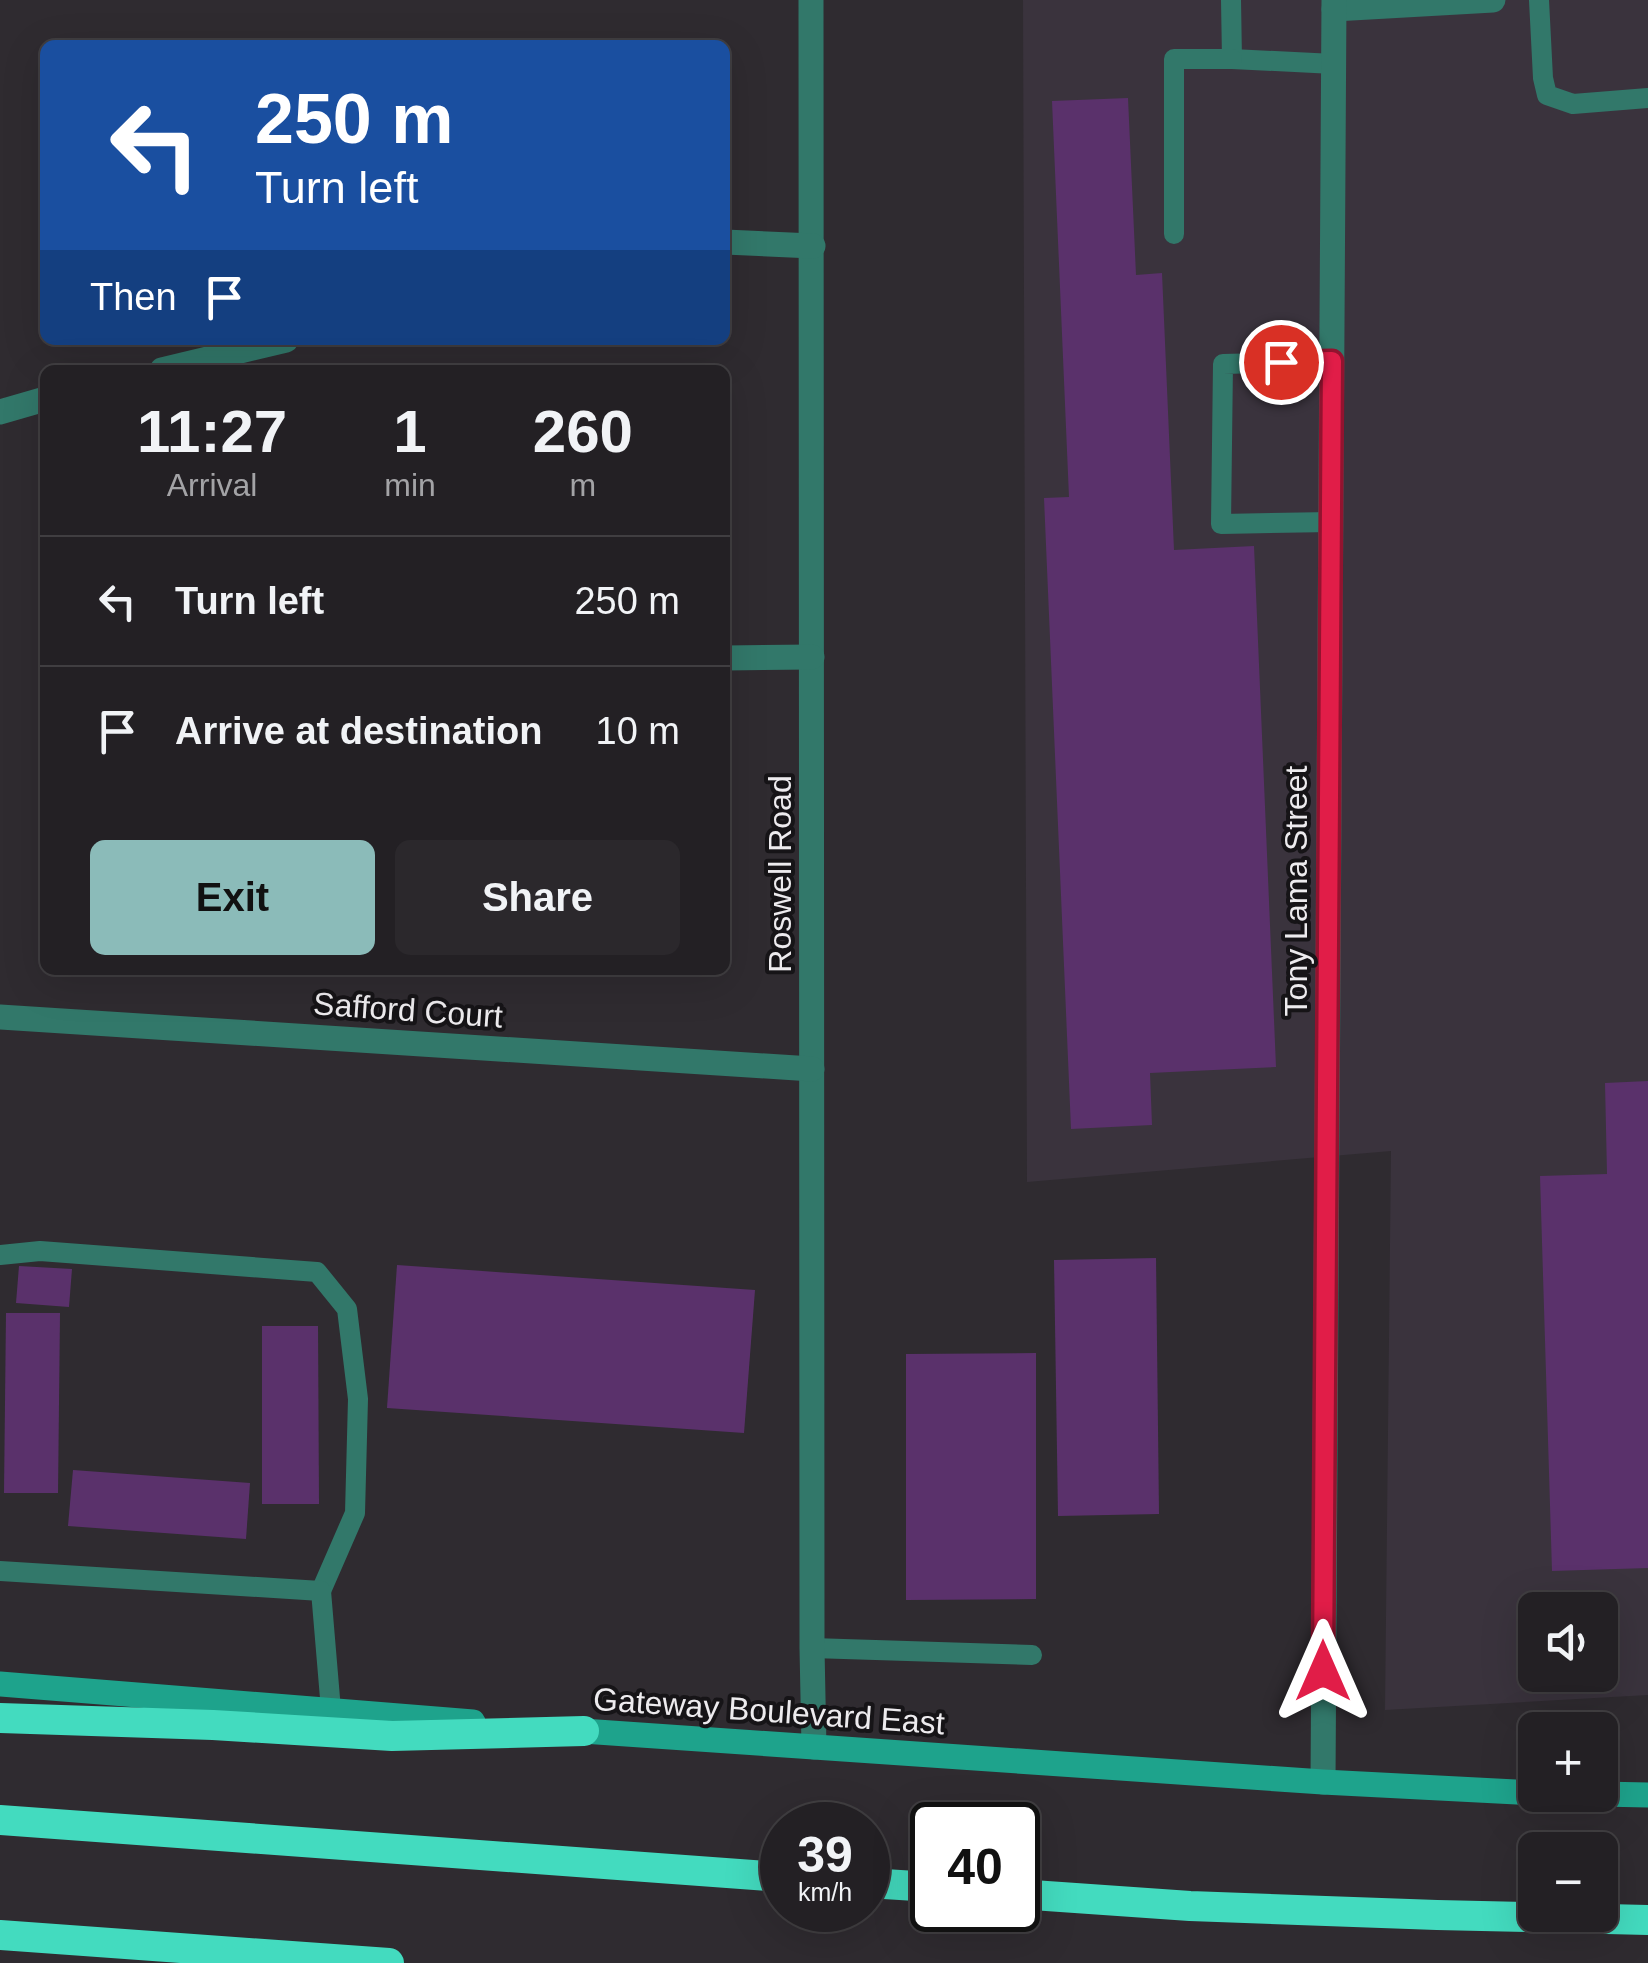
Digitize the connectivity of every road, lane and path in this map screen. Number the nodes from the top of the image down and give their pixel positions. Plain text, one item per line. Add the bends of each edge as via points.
1 (812, 0) edge
2 (1231, 0) edge
3 (1493, 0) edge
4 (1539, 0) edge
5 (1334, 5) edge
6 (1232, 59) junction
7 (1334, 64) junction
8 (1648, 98) edge
9 (1174, 234) dead end
10 (730, 242) edge
11 (812, 246) junction
12 (265, 345) edge
13 (1332, 361) junction
14 (183, 365) edge
15 (40, 400) edge
16 (0, 412) edge
17 (1331, 522) junction
18 (812, 657) junction
19 (730, 658) edge
20 (0, 1016) edge
21 (812, 1069) junction
22 (0, 1254) edge
23 (0, 1570) edge
24 (321, 1591) junction
25 (812, 1648) junction
26 (1032, 1655) dead end
27 (0, 1684) edge
28 (0, 1718) edge
29 (332, 1722) junction
30 (584, 1731) joint
31 (814, 1748) junction
32 (1322, 1782) junction
33 (1518, 1792) edge
34 (1618, 1794) edge
35 (1648, 1795) edge
36 (0, 1820) edge
37 (760, 1875) edge
38 (1040, 1896) edge
39 (1648, 1920) edge
40 (0, 1935) edge
41 (390, 1963) edge

1 - 11 street, Roswell Road
2 - 6 lane
3 - 5 street
4 - 8 lane via 1547,95 1573,104
5 - 7 street, Tony Lama Street
6 - 7 lane
6 - 9 lane via 1174,59
7 - 13 street, Tony Lama Street
10 - 11 street
11 - 18 street, Roswell Road
12 - 14 street
13 - 17 street, Tony Lama Street
13 - 17 lane via 1223,364 1221,524
15 - 16 street
17 - 32 street, Tony Lama Street
18 - 19 street
18 - 21 street, Roswell Road
20 - 21 street, Safford Court
21 - 25 street, Roswell Road
22 - 24 lane via 40,1251 317,1272 347,1309 358,1399 355,1513
23 - 24 lane
24 - 29 lane
25 - 26 lane
25 - 31 street, Roswell Road
27 - 29 main road
28 - 29 highway
29 - 30 highway via 392,1736
30 - 31 main road, Gateway Boulevard East
31 - 32 main road, Gateway Boulevard East
32 - 33 main road, Gateway Boulevard East
34 - 35 main road
36 - 37 highway
38 - 39 highway
40 - 41 highway

